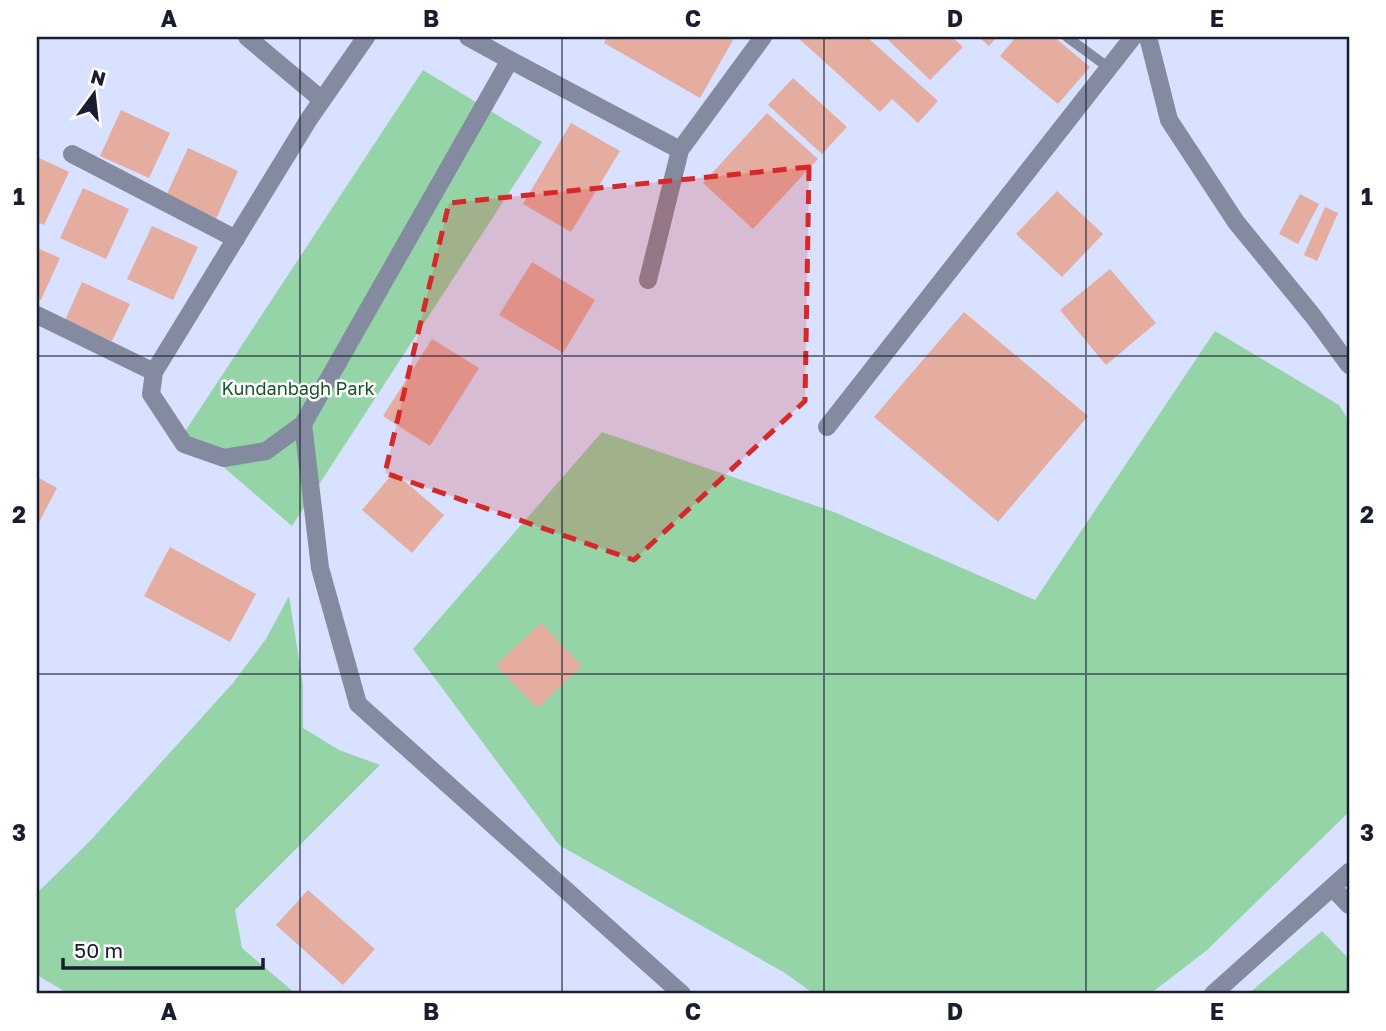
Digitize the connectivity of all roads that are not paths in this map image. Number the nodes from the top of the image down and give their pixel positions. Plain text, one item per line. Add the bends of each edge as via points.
1 (247, 37) edge
2 (366, 37) edge
3 (468, 37) edge
4 (763, 37) edge
5 (1067, 37) edge
6 (1133, 37) edge
7 (1148, 37) edge
8 (510, 60) junction
9 (1109, 68) junction
10 (322, 100) junction
11 (680, 150) junction
12 (72, 154) dead end
13 (236, 239) junction
14 (648, 280) dead end
15 (37, 315) edge
16 (1349, 365) edge
17 (154, 372) junction
18 (303, 424) junction
19 (827, 427) dead end
20 (1349, 872) edge
21 (1332, 887) junction
22 (1349, 905) edge
23 (682, 994) edge
24 (1213, 994) edge

1 - 10 street
2 - 10 street
3 - 8 street
4 - 11 street
5 - 9 lane
6 - 9 street
7 - 16 street via 1169,120 1236,222
8 - 11 street
8 - 18 street
9 - 19 street
10 - 13 street
11 - 14 street
12 - 13 street
13 - 17 street
15 - 17 street
17 - 18 street via 150,394 184,444 223,458 266,451
18 - 23 street via 320,568 358,704
20 - 21 street
21 - 22 street
21 - 24 street

